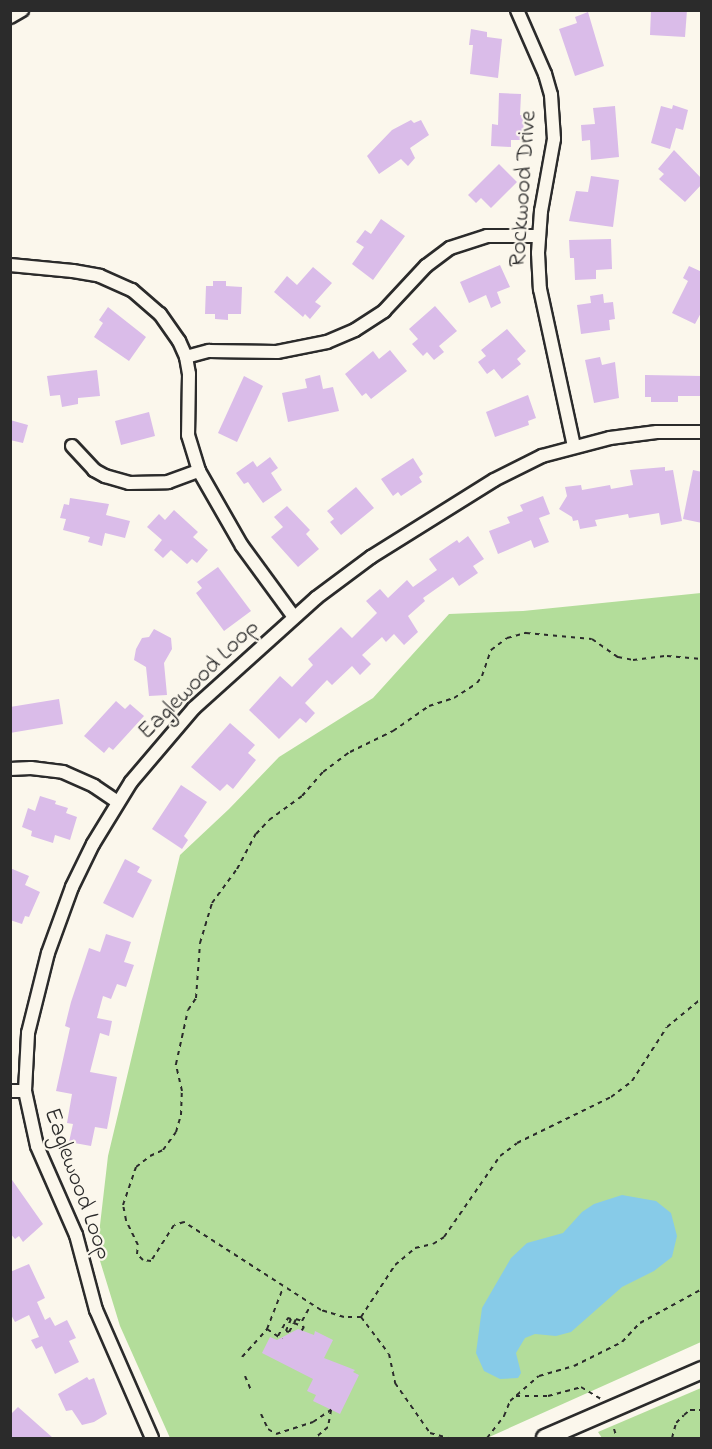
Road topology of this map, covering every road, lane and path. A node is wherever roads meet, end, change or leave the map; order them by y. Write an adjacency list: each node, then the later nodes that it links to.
1 (22, 10): 3 (street)
2 (517, 10): 4 (street, Rockwood Drive)
3 (10, 17)
4 (539, 236): 6 (street); 9 (street, Rockwood Drive)
5 (10, 265): 6 (street)
6 (186, 357): 10 (street)
7 (702, 432): 9 (street, Eaglewood Loop)
8 (72, 446): 10 (street)
9 (574, 446): 11 (street, Eaglewood Loop)
10 (199, 471): 11 (street)
11 (294, 617): 14 (street, Eaglewood Loop)
12 (702, 659): 18 (path)
13 (10, 769): 14 (street)
14 (118, 802): 17 (street, Eaglewood Loop)
15 (702, 998): 21 (path)
16 (10, 1091): 17 (street)
17 (25, 1091): 36 (street, Eaglewood Loop)
18 (283, 1288): 20 (path); 23 (path)
19 (702, 1289): 31 (path)
20 (311, 1305): 21 (path); 22 (path)
21 (360, 1317): 38 (path)
22 (294, 1323): 24 (path); 25 (path)
23 (267, 1329): 25 (path); 27 (path)
24 (302, 1330)
25 (278, 1336): 26 (path)
26 (282, 1339)
27 (242, 1357)
28 (702, 1370): 40 (main road)
29 (245, 1376): 30 (path)
30 (251, 1390)
31 (514, 1396): 32 (path); 39 (path)
32 (602, 1402)
33 (702, 1410): 42 (path)
34 (261, 1414): 37 (path)
35 (614, 1429): 41 (path)
36 (152, 1438)
37 (315, 1438)
38 (448, 1438)
39 (487, 1438)
40 (545, 1438)
41 (617, 1438)
42 (672, 1438)

